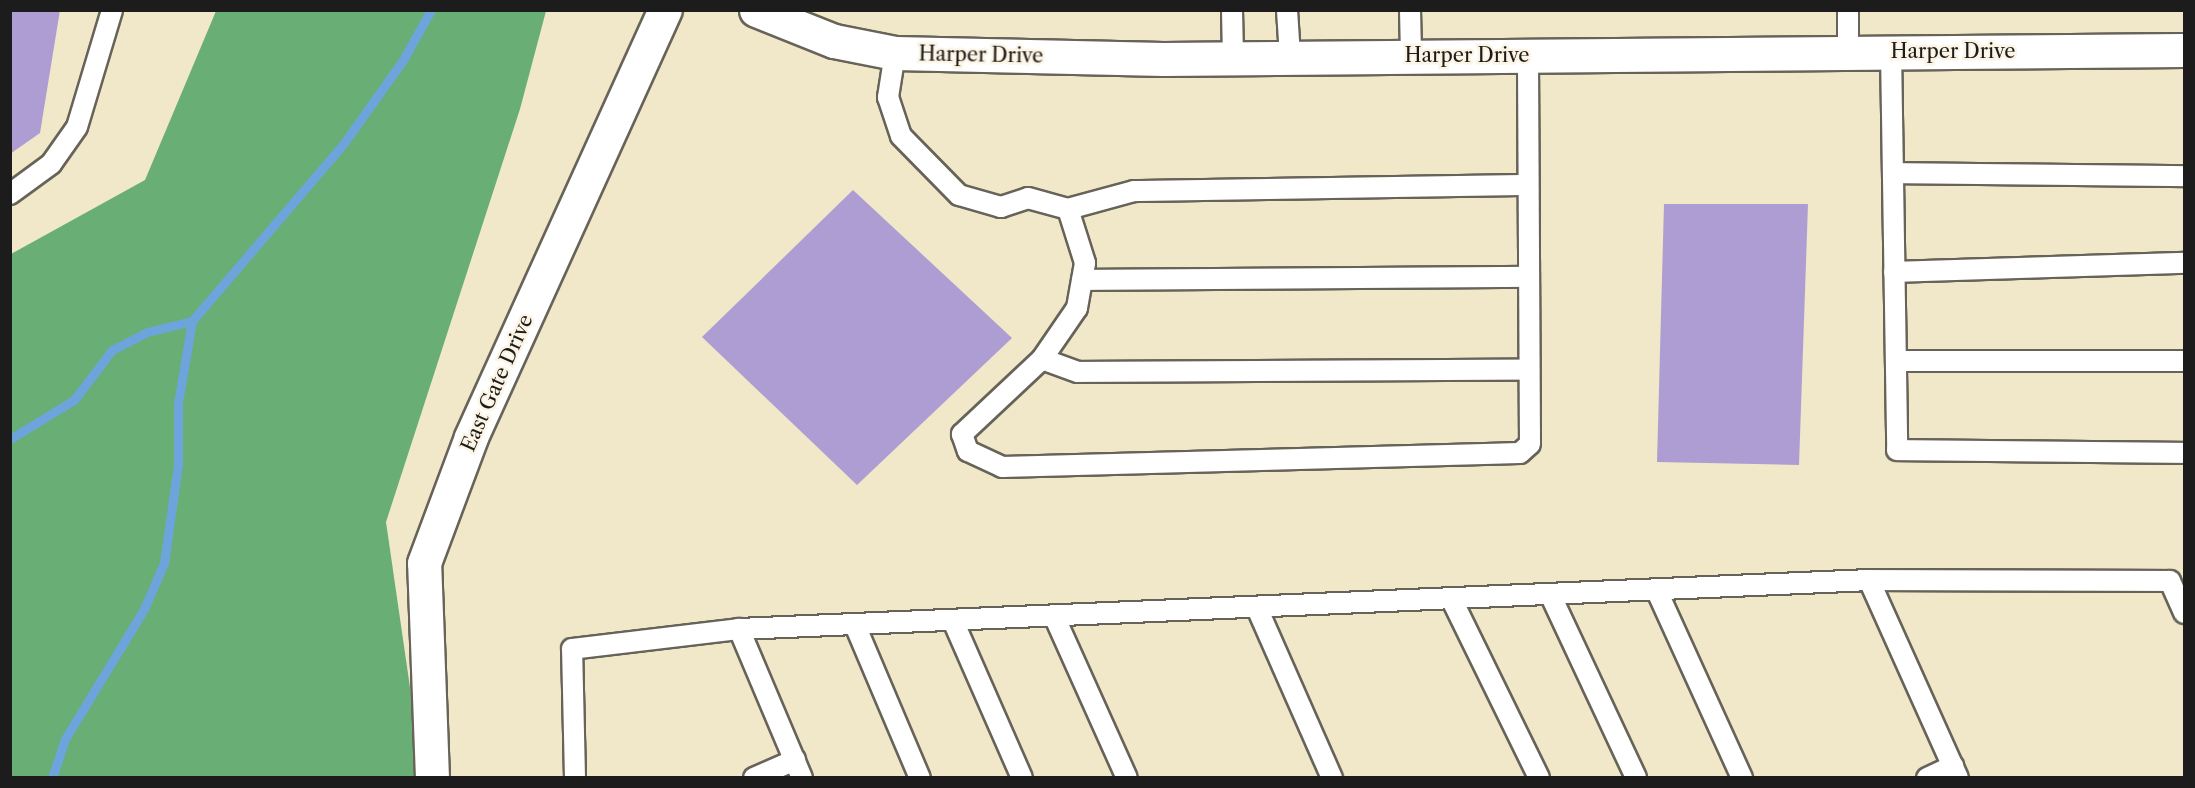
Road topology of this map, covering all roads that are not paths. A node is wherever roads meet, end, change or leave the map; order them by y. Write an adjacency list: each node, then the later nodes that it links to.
1 (112, 10): 19 (lane)
2 (665, 10): 42 (street, East Gate Drive)
3 (756, 10): 11 (street, Harper Drive)
4 (1232, 10): 14 (lane)
5 (1287, 10): 15 (lane)
6 (1410, 10): 13 (lane)
7 (1848, 10): 9 (lane)
8 (2184, 50): 10 (street, Harper Drive)
9 (1848, 51): 10 (street, Harper Drive); 12 (street, Harper Drive)
10 (1891, 51): 16 (lane)
11 (896, 53): 14 (street, Harper Drive); 20 (lane)
12 (1528, 54): 13 (street, Harper Drive); 18 (lane)
13 (1411, 55): 15 (street, Harper Drive)
14 (1233, 57): 15 (street, Harper Drive)
15 (1290, 57)
16 (1893, 173): 17 (lane); 22 (lane)
17 (2184, 176)
18 (1528, 185): 20 (lane); 23 (lane)
19 (10, 194)
20 (1068, 209): 24 (lane)
21 (2184, 263): 22 (lane)
22 (1894, 272): 26 (lane)
23 (1529, 277): 24 (lane); 28 (lane)
24 (1082, 280): 25 (lane)
25 (1042, 359): 28 (lane); 28 (lane)
26 (1896, 361): 27 (lane); 29 (lane)
27 (2184, 361)
28 (1529, 370)
29 (2184, 453)
30 (1869, 580): 31 (lane); 35 (lane); 41 (lane)
31 (1656, 589): 32 (lane); 51 (lane)
32 (1550, 594): 33 (lane); 50 (lane)
33 (1451, 598): 34 (lane); 49 (lane)
34 (1257, 608): 36 (lane); 48 (lane)
35 (2184, 613)
36 (1055, 618): 37 (lane); 47 (lane)
37 (954, 623): 38 (lane); 46 (lane)
38 (855, 625): 39 (lane); 45 (lane)
39 (739, 630): 40 (lane); 43 (lane)
40 (798, 769): 44 (lane)
41 (1955, 772): 52 (lane)
42 (432, 777)
43 (574, 777)
44 (754, 777)
45 (920, 777)
46 (1022, 777)
47 (1127, 777)
48 (1332, 777)
49 (1539, 777)
50 (1636, 777)
51 (1742, 777)
52 (1927, 777)

